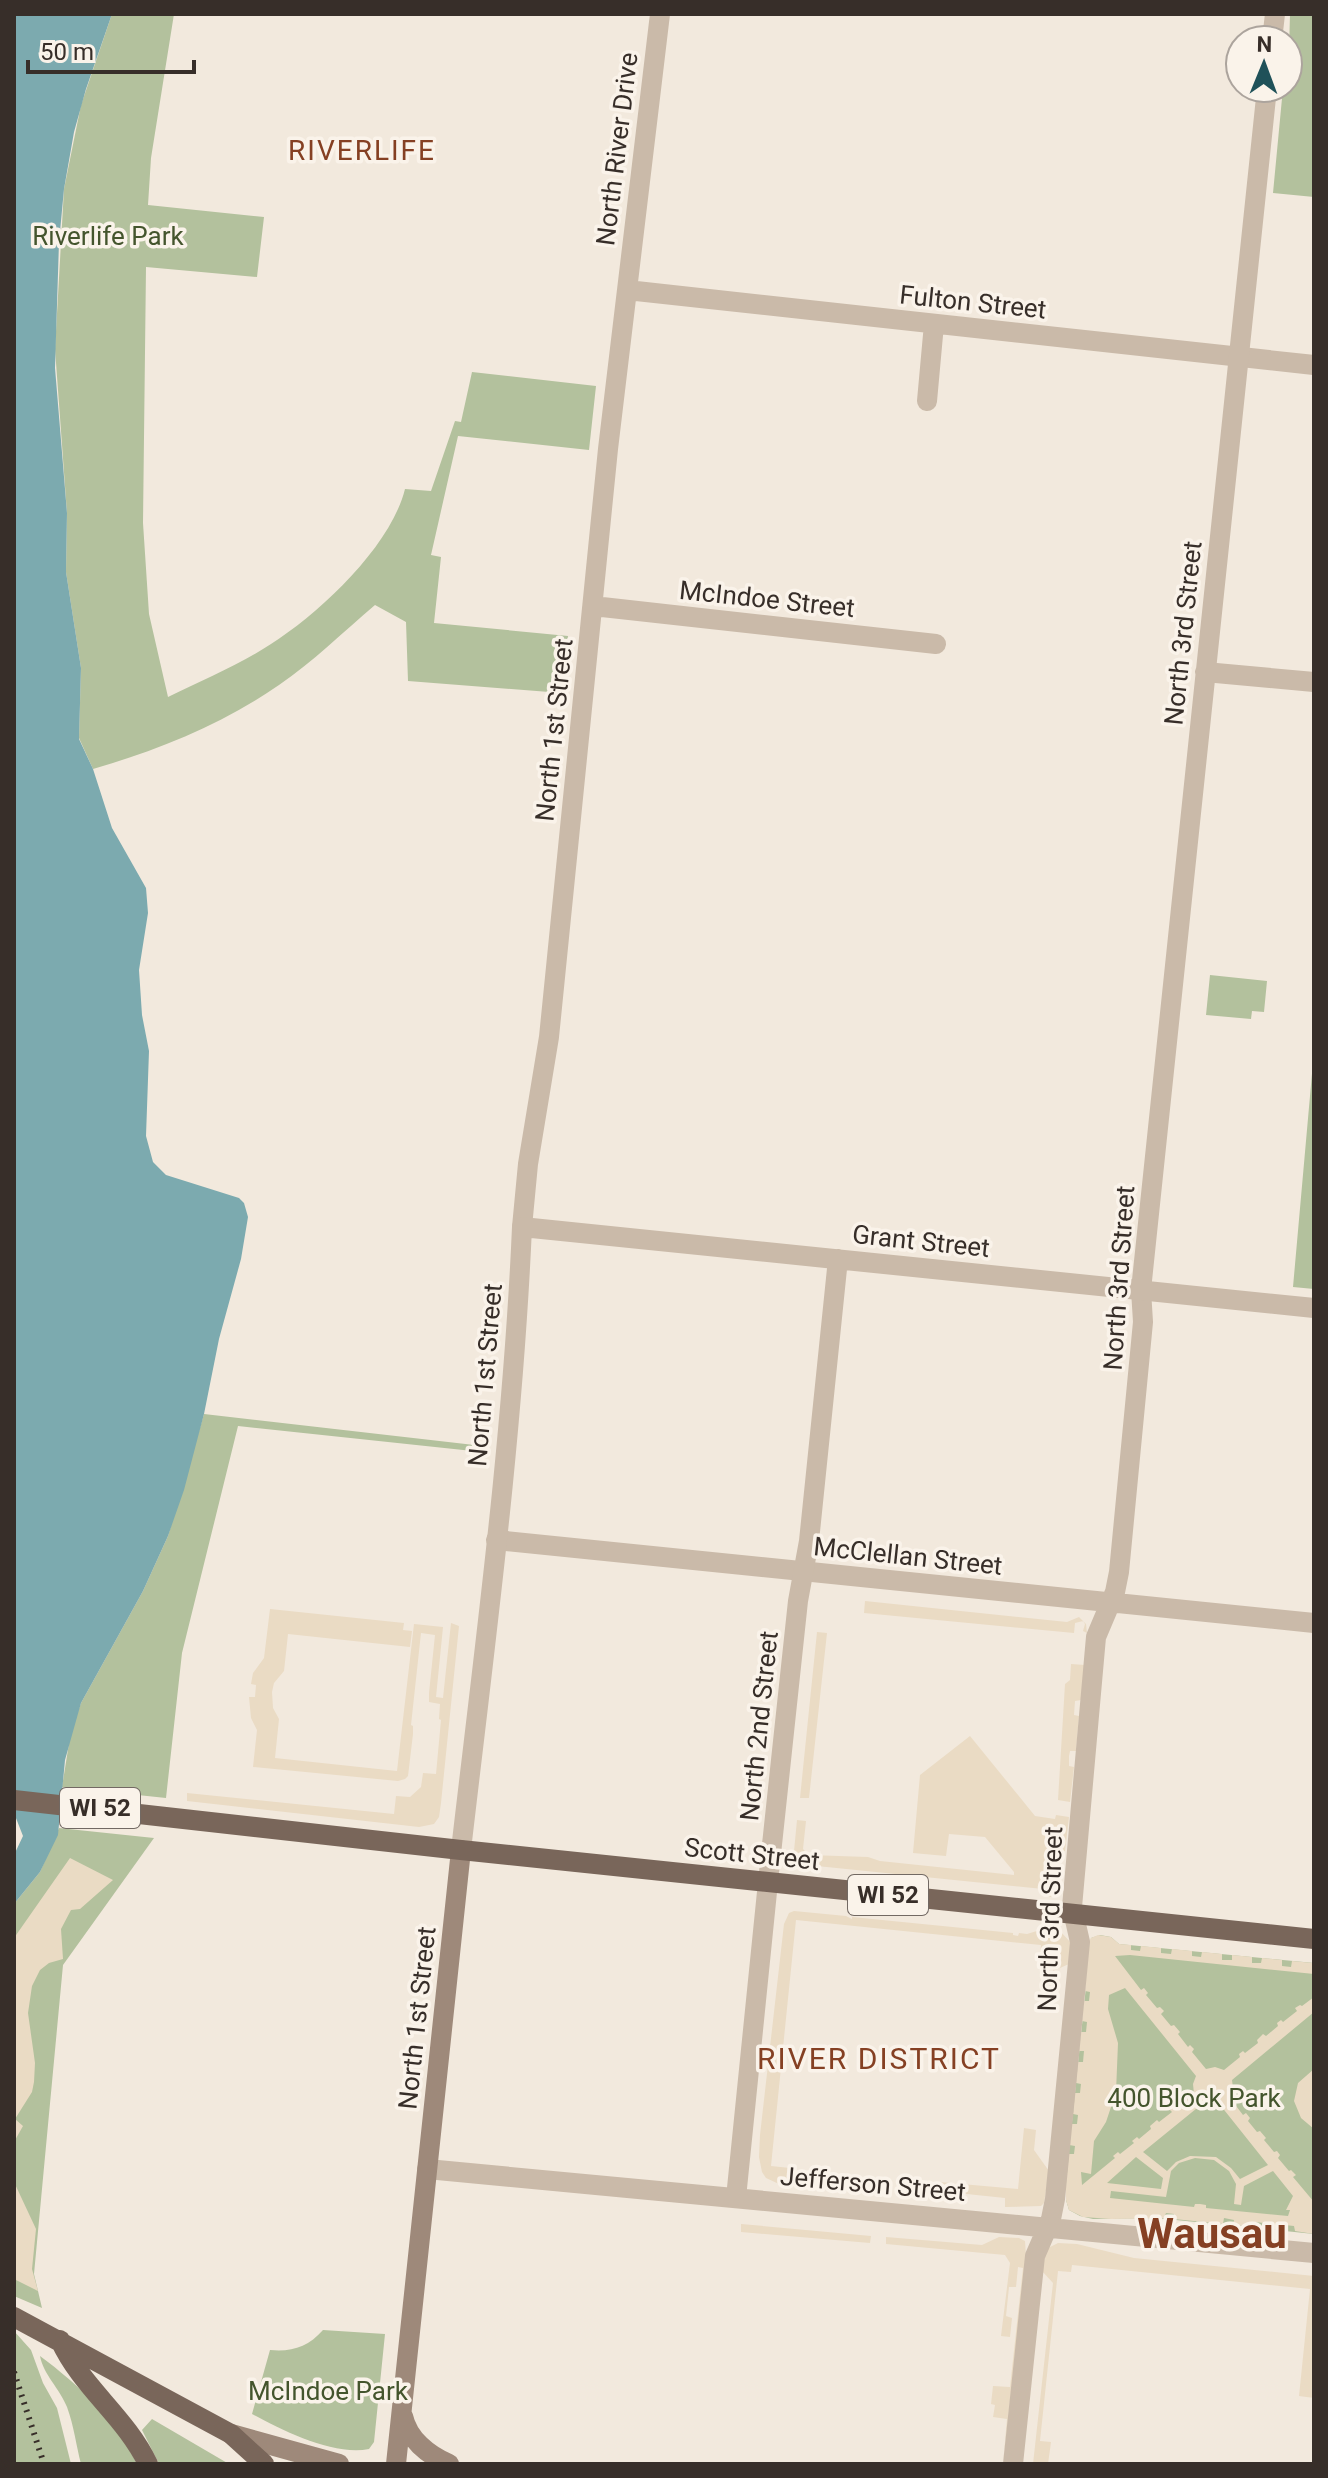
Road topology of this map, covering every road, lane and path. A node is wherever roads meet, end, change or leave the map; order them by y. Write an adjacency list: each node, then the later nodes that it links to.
1 (660, 14): 3 (street, North River Drive)
2 (1265, 104): 5 (street, North 3rd Street)
3 (627, 290): 4 (street, Fulton Street); 8 (street, North 1st Street)
4 (934, 324): 5 (street, Fulton Street); 7 (street)
5 (1238, 357): 6 (street, Fulton Street); 10 (street, North 3rd Street)
6 (1314, 365)
7 (927, 401)
8 (593, 606): 9 (street, McIndoe Street); 12 (street, North 1st Street)
9 (936, 644)
10 (1205, 672): 11 (street); 14 (street, North 3rd Street)
11 (1314, 682)
12 (522, 1227): 13 (street, Grant Street); 16 (street, North 1st Street)
13 (838, 1259): 14 (street, Grant Street); 17 (street, North 2nd Street)
14 (1141, 1290): 15 (street, Grant Street); 18 (street, North 3rd Street)
15 (1314, 1308)
16 (496, 1540): 17 (street, McClellan Street); 21 (street, North 1st Street)
17 (802, 1571): 18 (street, McClellan Street); 22 (street, North 2nd Street)
18 (1111, 1602): 19 (street, McClellan Street); 23 (street, North 3rd Street)
19 (1314, 1623)
20 (14, 1800): 21 (main road, Scott Street / WI 52)
21 (461, 1850): 22 (main road, Scott Street / WI 52); 25 (main road, North 1st Street)
22 (768, 1882): 23 (main road, Scott Street / WI 52); 26 (street, North 2nd Street)
23 (1072, 1914): 24 (main road, Scott Street / WI 52); 27 (street, North 3rd Street)
24 (1314, 1939)
25 (427, 2169): 26 (street, Jefferson Street); 31 (main road, North 1st Street)
26 (736, 2198): 27 (street, Jefferson Street)
27 (1049, 2226): 28 (street, Jefferson Street); 38 (street, North 3rd Street)
28 (1314, 2253)
29 (14, 2317): 30 (main road)
30 (60, 2340): 32 (main road); 33 (main road)
31 (403, 2416): 36 (main road, North 1st Street); 37 (main road)
32 (231, 2434): 34 (main road); 35 (main road)
33 (148, 2464)
34 (264, 2464)
35 (339, 2464)
36 (396, 2464)
37 (449, 2464)
38 (1013, 2464)

